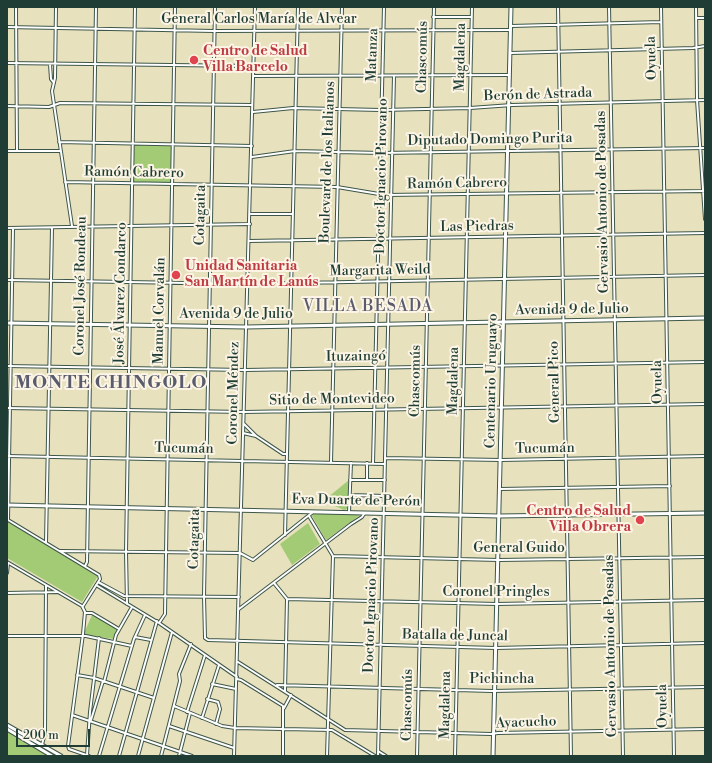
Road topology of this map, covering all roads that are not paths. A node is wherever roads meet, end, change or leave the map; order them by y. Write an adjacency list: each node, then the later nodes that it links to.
1 (16, 7): 26 (street)
2 (56, 7): 27 (street)
3 (96, 7): 29 (street, Coronel José Rondeau)
4 (135, 7): 30 (street, José Álvarez Condarco)
5 (175, 7): 32 (street, Manuel Corvalán)
6 (215, 7): 33 (street, Cotagaita)
7 (255, 7): 34 (street, Coronel Méndez)
8 (298, 7): 35 (street)
9 (342, 7): 36 (street, Boulevard de los Italianos)
10 (384, 7): 31 (street, Matanza)
11 (434, 7): 19 (street, Chascomús)
12 (472, 7): 18 (street, Magdalena)
13 (511, 7): 28 (main road, Centenario Uruguayo)
14 (558, 7): 24 (street, General Pico)
15 (609, 7): 23 (street, Gervasio Antonio de Posadas)
16 (661, 7): 22 (street, Oyuela)
17 (696, 7): 20 (street)
18 (472, 17): 19 (street); 38 (street, Magdalena)
19 (433, 18): 37 (street, Chascomús)
20 (696, 18): 21 (street); 40 (street)
21 (705, 18)
22 (661, 22): 23 (street, General Carlos María de Alvear); 41 (street, Oyuela)
23 (610, 23): 24 (street, General Carlos María de Alvear); 42 (street, Gervasio Antonio de Posadas)
24 (558, 24): 28 (street, General Carlos María de Alvear); 43 (street, General Pico)
25 (7, 28): 26 (street, General Carlos María de Alvear)
26 (16, 28): 27 (street, General Carlos María de Alvear); 46 (street)
27 (56, 28): 29 (street, General Carlos María de Alvear); 47 (street)
28 (511, 28): 38 (street, General Carlos María de Alvear); 44 (main road, Centenario Uruguayo)
29 (95, 29): 30 (street, General Carlos María de Alvear); 49 (street, Coronel José Rondeau)
30 (135, 30): 32 (street, General Carlos María de Alvear); 50 (street, José Álvarez Condarco)
31 (384, 30): 36 (street, General Carlos María de Alvear); 37 (street, General Carlos María de Alvear); 59 (street, Matanza)
32 (174, 31): 33 (street, General Carlos María de Alvear); 51 (street, Manuel Corvalán)
33 (214, 31): 34 (street, General Carlos María de Alvear); 52 (street, Cotagaita)
34 (254, 31): 35 (street, General Carlos María de Alvear); 53 (street, Coronel Méndez)
35 (298, 31): 36 (street, General Carlos María de Alvear); 61 (street)
36 (341, 31): 58 (street, Boulevard de los Italianos)
37 (433, 31): 38 (street, General Carlos María de Alvear); 55 (street, Chascomús)
38 (471, 31): 56 (street, Magdalena)
39 (705, 46): 40 (street)
40 (697, 47): 41 (street); 63 (street)
41 (662, 49): 42 (street); 65 (street, Oyuela)
42 (610, 50): 43 (street); 66 (street, Gervasio Antonio de Posadas)
43 (559, 51): 44 (street); 70 (street, General Pico)
44 (510, 53): 54 (main road, Centenario Uruguayo)
45 (7, 63): 46 (street)
46 (17, 63): 48 (street); 75 (street)
47 (55, 63): 48 (street); 49 (street); 62 (street)
48 (50, 64): 62 (street)
49 (95, 64): 50 (street); 68 (street, Coronel José Rondeau)
50 (134, 64): 51 (street); 69 (street, José Álvarez Condarco)
51 (174, 66): 52 (street); 71 (street, Manuel Corvalán)
52 (214, 66): 53 (street); 72 (street, Cotagaita)
53 (253, 66): 57 (street, Coronel Méndez)
54 (509, 74): 56 (street); 76 (main road, Centenario Uruguayo)
55 (432, 75): 56 (street); 60 (street); 78 (street, Chascomús)
56 (471, 75): 79 (street, Magdalena)
57 (253, 76): 61 (street); 73 (street, Coronel Méndez)
58 (340, 76): 59 (street); 61 (street); 80 (street, Boulevard de los Italianos)
59 (382, 76): 60 (street); 81 (street, Matanza)
60 (394, 76): 82 (street, Doctor Ignacio Pirovano)
61 (297, 77): 77 (street)
62 (54, 84): 67 (street)
63 (697, 100): 64 (street, Berón de Astrada); 65 (street, Berón de Astrada); 92 (street)
64 (705, 100)
65 (663, 101): 66 (street, Berón de Astrada); 91 (street, Oyuela)
66 (612, 102): 70 (street, Berón de Astrada); 90 (street, Gervasio Antonio de Posadas)
67 (54, 104): 68 (street); 75 (street); 84 (street)
68 (94, 104): 69 (street); 85 (street, Coronel José Rondeau)
69 (134, 104): 71 (street); 86 (street, José Álvarez Condarco)
70 (560, 104): 76 (street, Berón de Astrada); 94 (street, General Pico)
71 (173, 105): 72 (street); 87 (street, Manuel Corvalán)
72 (213, 105): 73 (street); 88 (street, Cotagaita)
73 (252, 105): 83 (street, Coronel Méndez)
74 (7, 106): 75 (street)
75 (17, 106): 97 (street)
76 (508, 106): 79 (street, Berón de Astrada); 95 (main road, Centenario Uruguayo)
77 (297, 108): 80 (street, Berón de Astrada); 83 (street, Berón de Astrada); 99 (street)
78 (431, 108): 79 (street, Berón de Astrada); 82 (street, Berón de Astrada); 104 (street, Chascomús)
79 (470, 108): 101 (street, Magdalena)
80 (340, 109): 81 (street, Berón de Astrada); 100 (street, Boulevard de los Italianos)
81 (381, 110): 82 (street, Berón de Astrada); 102 (street, Matanza)
82 (393, 110): 103 (street, Doctor Ignacio Pirovano)
83 (252, 112): 89 (street, Coronel Méndez)
84 (59, 142): 85 (street); 98 (street)
85 (94, 143): 86 (street); 107 (street, Coronel José Rondeau)
86 (134, 144): 87 (street); 108 (street, José Álvarez Condarco)
87 (173, 144): 88 (street); 109 (street, Manuel Corvalán)
88 (212, 145): 89 (street); 110 (street, Cotagaita)
89 (252, 146): 105 (street, Coronel Méndez)
90 (613, 148): 91 (street, Diputado Domingo Purita); 94 (street, Diputado Domingo Purita); 116 (street, Gervasio Antonio de Posadas)
91 (664, 148): 92 (street, Diputado Domingo Purita); 114 (street, Oyuela)
92 (700, 148): 93 (street, Diputado Domingo Purita); 115 (street)
93 (705, 148)
94 (561, 149): 95 (street, Diputado Domingo Purita); 118 (street, General Pico)
95 (508, 150): 101 (street, Diputado Domingo Purita); 117 (main road, Centenario Uruguayo)
96 (7, 151): 97 (street)
97 (17, 151): 98 (street)
98 (60, 151): 106 (street)
99 (295, 151): 100 (street, Diputado Domingo Purita); 105 (street, Diputado Domingo Purita); 112 (street)
100 (338, 151): 102 (street, Diputado Domingo Purita); 113 (street, Boulevard de los Italianos)
101 (470, 151): 104 (street, Diputado Domingo Purita); 119 (street, Magdalena)
102 (381, 152): 103 (street, Diputado Domingo Purita); 120 (street, Matanza)
103 (392, 152): 104 (street, Diputado Domingo Purita); 121 (street, Doctor Ignacio Pirovano)
104 (431, 152): 122 (street, Chascomús)
105 (252, 157): 111 (street, Coronel Méndez)
106 (65, 182): 107 (street, Ramón Cabrero); 130 (street)
107 (93, 183): 108 (street, Ramón Cabrero); 131 (street, Coronel José Rondeau)
108 (132, 183): 109 (street, Ramón Cabrero); 128 (street, José Álvarez Condarco)
109 (172, 184): 110 (street, Ramón Cabrero); 129 (street, Manuel Corvalán)
110 (212, 184): 111 (street, Ramón Cabrero); 126 (street, Cotagaita)
111 (251, 185): 112 (street, Ramón Cabrero); 123 (street, Coronel Méndez)
112 (294, 186): 113 (street, Ramón Cabrero); 124 (street)
113 (337, 187): 120 (street, Ramón Cabrero); 145 (street, Boulevard de los Italianos)
114 (664, 191): 115 (street, Ramón Cabrero); 116 (street, Ramón Cabrero); 137 (street, Oyuela)
115 (704, 191): 125 (street)
116 (613, 192): 118 (street, Ramón Cabrero); 136 (street, Gervasio Antonio de Posadas)
117 (507, 193): 118 (street, Ramón Cabrero); 119 (street, Ramón Cabrero); 139 (main road, Centenario Uruguayo)
118 (561, 193): 138 (street, General Pico)
119 (468, 194): 122 (street, Ramón Cabrero); 140 (street, Magdalena)
120 (379, 195): 121 (street, Ramón Cabrero); 141 (street, Matanza)
121 (391, 195): 122 (street, Ramón Cabrero); 142 (street, Doctor Ignacio Pirovano)
122 (430, 195): 143 (street, Chascomús)
123 (250, 214): 124 (street); 127 (street, Coronel Méndez)
124 (293, 214): 144 (street)
125 (705, 219)
126 (211, 224): 127 (street); 129 (street); 164 (street, Cotagaita)
127 (250, 224): 146 (street, Coronel Méndez)
128 (132, 225): 129 (street); 131 (street); 160 (street, José Álvarez Condarco)
129 (172, 225): 161 (street, Manuel Corvalán)
130 (72, 226): 131 (street); 133 (street)
131 (92, 226): 157 (street, Coronel José Rondeau)
132 (7, 228): 134 (street)
133 (52, 228): 134 (street); 154 (street)
134 (13, 229): 153 (street)
135 (705, 233): 137 (street, Las Piedras)
136 (614, 234): 137 (street, Las Piedras); 138 (street, Las Piedras); 150 (street, Gervasio Antonio de Posadas)
137 (665, 234): 148 (street, Oyuela)
138 (562, 235): 139 (street, Las Piedras); 149 (street, General Pico)
139 (506, 236): 140 (street, Las Piedras); 151 (main road, Centenario Uruguayo)
140 (467, 237): 143 (street, Las Piedras); 156 (street, Magdalena)
141 (378, 238): 142 (street, Las Piedras); 145 (street, Las Piedras); 158 (street, Matanza)
142 (390, 238): 143 (street, Las Piedras); 159 (street, Doctor Ignacio Pirovano)
143 (429, 238): 155 (street, Chascomús)
144 (293, 240): 145 (street, Las Piedras); 146 (street, Las Piedras); 163 (street)
145 (336, 240): 162 (street, Boulevard de los Italianos)
146 (249, 241): 165 (street, Coronel Méndez)
147 (705, 275): 148 (street, Margarita Weild)
148 (666, 276): 150 (street, Margarita Weild); 167 (street, Oyuela)
149 (563, 278): 150 (street, Margarita Weild); 151 (street, Margarita Weild); 169 (street, General Pico)
150 (615, 278): 168 (street, Gervasio Antonio de Posadas)
151 (505, 279): 156 (street, Margarita Weild); 171 (main road, Centenario Uruguayo)
152 (7, 280): 153 (street, Margarita Weild)
153 (12, 280): 154 (street, Margarita Weild); 172 (street)
154 (52, 280): 157 (street, Margarita Weild); 173 (street)
155 (428, 280): 156 (street, Margarita Weild); 159 (street, Margarita Weild); 174 (street, Chascomús)
156 (467, 280): 170 (street, Magdalena)
157 (91, 281): 160 (street, Margarita Weild); 175 (street, Coronel José Rondeau)
158 (377, 281): 159 (street, Margarita Weild); 162 (street, Margarita Weild); 176 (street, Matanza)
159 (389, 281): 177 (street, Doctor Ignacio Pirovano)
160 (131, 282): 161 (street, Margarita Weild); 178 (street, José Álvarez Condarco)
161 (170, 282): 164 (street, Margarita Weild); 179 (street, Manuel Corvalán)
162 (334, 282): 163 (street, Margarita Weild); 180 (street, Boulevard de los Italianos)
163 (291, 283): 165 (street, Margarita Weild); 182 (street)
164 (210, 284): 165 (street, Margarita Weild); 181 (street, Cotagaita)
165 (247, 284): 183 (street, Coronel Méndez)
166 (705, 318): 167 (main road, Avenida 9 de Julio)
167 (667, 319): 168 (main road, Avenida 9 de Julio); 184 (street, Oyuela)
168 (615, 320): 169 (main road, Avenida 9 de Julio); 186 (street, Gervasio Antonio de Posadas)
169 (564, 321): 171 (main road, Avenida 9 de Julio); 187 (street, General Pico)
170 (465, 322): 171 (main road, Avenida 9 de Julio); 174 (main road, Avenida 9 de Julio); 192 (street, Magdalena)
171 (504, 322): 188 (main road, Centenario Uruguayo)
172 (9, 323): 173 (main road, Avenida 9 de Julio); 189 (street)
173 (51, 323): 175 (main road, Avenida 9 de Julio); 190 (street)
174 (427, 323): 177 (main road, Avenida 9 de Julio); 191 (street, Chascomús)
175 (90, 324): 178 (main road, Avenida 9 de Julio); 193 (street, Coronel José Rondeau)
176 (376, 324): 177 (main road, Avenida 9 de Julio); 180 (main road, Avenida 9 de Julio); 194 (street, Matanza)
177 (389, 324): 195 (street, Doctor Ignacio Pirovano)
178 (130, 325): 179 (main road, Avenida 9 de Julio); 196 (street, José Álvarez Condarco)
179 (170, 325): 181 (main road, Avenida 9 de Julio); 197 (street, Manuel Corvalán)
180 (334, 325): 182 (main road, Avenida 9 de Julio); 199 (street, Boulevard de los Italianos)
181 (209, 326): 183 (main road, Avenida 9 de Julio); 200 (street, Cotagaita)
182 (290, 326): 183 (main road, Avenida 9 de Julio); 198 (street)
183 (246, 327): 201 (street, Coronel Méndez)
184 (668, 362): 185 (street, Ituzaingó); 186 (street, Ituzaingó); 202 (street, Oyuela)
185 (705, 362)
186 (616, 363): 187 (street, Ituzaingó); 204 (street, Gervasio Antonio de Posadas)
187 (565, 364): 188 (street, Ituzaingó); 205 (street, General Pico)
188 (503, 365): 192 (street, Ituzaingó); 206 (main road, Centenario Uruguayo)
189 (9, 366): 190 (street, Ituzaingó); 207 (street)
190 (50, 366): 193 (street, Ituzaingó); 208 (street)
191 (426, 366): 192 (street, Ituzaingó); 195 (street, Ituzaingó); 212 (street, Chascomús)
192 (465, 366): 209 (street, Magdalena)
193 (90, 367): 196 (street, Ituzaingó); 210 (street, Coronel José Rondeau)
194 (374, 367): 195 (street, Ituzaingó); 199 (street, Ituzaingó); 216 (street, Matanza)
195 (388, 367): 211 (street, Doctor Ignacio Pirovano)
196 (129, 368): 197 (street, Ituzaingó); 213 (street, José Álvarez Condarco)
197 (169, 368): 200 (street, Ituzaingó); 214 (street, Manuel Corvalán)
198 (290, 368): 199 (street, Ituzaingó); 201 (street, Ituzaingó); 218 (street)
199 (332, 368): 215 (street, Boulevard de los Italianos)
200 (209, 369): 201 (street, Ituzaingó); 217 (street, Cotagaita)
201 (244, 370): 219 (street, Coronel Méndez)
202 (669, 404): 203 (street, Sitio de Montevideo); 204 (street, Sitio de Montevideo); 225 (street, Oyuela)
203 (705, 404)
204 (617, 405): 205 (street, Sitio de Montevideo); 234 (street, Gervasio Antonio de Posadas)
205 (566, 406): 206 (street, Sitio de Montevideo); 233 (street, General Pico)
206 (502, 407): 209 (street, Sitio de Montevideo); 238 (main road, Centenario Uruguayo)
207 (8, 408): 208 (street, Sitio de Montevideo); 224 (street)
208 (49, 408): 210 (street, Sitio de Montevideo); 227 (street)
209 (464, 408): 212 (street, Sitio de Montevideo); 232 (street, Magdalena)
210 (89, 409): 213 (street, Sitio de Montevideo); 228 (street, Coronel José Rondeau)
211 (387, 409): 212 (street, Sitio de Montevideo); 216 (street, Sitio de Montevideo); 230 (street, Doctor Ignacio Pirovano)
212 (425, 409): 231 (street, Chascomús)
213 (128, 410): 214 (street, Sitio de Montevideo); 229 (street, José Álvarez Condarco)
214 (168, 410): 217 (street, Sitio de Montevideo); 235 (street, Manuel Corvalán)
215 (332, 410): 216 (street, Sitio de Montevideo); 218 (street, Sitio de Montevideo); 241 (street, Boulevard de los Italianos)
216 (374, 410): 244 (street, Matanza)
217 (207, 411): 219 (street, Sitio de Montevideo); 236 (street, Cotagaita)
218 (288, 411): 219 (street, Sitio de Montevideo); 223 (street)
219 (244, 412): 220 (street, Coronel Méndez)
220 (244, 424): 221 (street, Coronel Méndez); 222 (street)
221 (243, 433): 222 (street); 237 (street, Coronel Méndez)
222 (256, 436): 223 (street)
223 (286, 454): 239 (street); 240 (street)
224 (8, 456): 227 (street, Tucumán); 255 (street)
225 (669, 456): 226 (street, Tucumán); 234 (street, Tucumán); 249 (street, Oyuela)
226 (705, 456)
227 (48, 457): 228 (street, Tucumán); 256 (street)
228 (88, 458): 229 (street, Tucumán); 257 (street, Coronel José Rondeau)
229 (127, 458): 235 (street, Tucumán); 258 (street, José Álvarez Condarco)
230 (386, 458): 231 (street, Tucumán); 245 (street, Doctor Ignacio Pirovano)
231 (424, 458): 232 (street, Tucumán); 269 (street, Chascomús)
232 (463, 458): 238 (street, Tucumán); 271 (street, Magdalena)
233 (567, 458): 234 (street, Tucumán); 238 (street, Tucumán); 251 (street, General Pico)
234 (618, 458): 250 (street, Gervasio Antonio de Posadas)
235 (167, 459): 236 (street, Tucumán); 259 (street, Manuel Corvalán)
236 (207, 460): 237 (street, Tucumán); 260 (street, Cotagaita)
237 (242, 460): 239 (street, Tucumán); 261 (street, Coronel Méndez)
238 (501, 460): 252 (main road, Centenario Uruguayo)
239 (281, 461): 240 (street, Tucumán)
240 (287, 461): 241 (street, Tucumán); 262 (street)
241 (331, 462): 242 (street, Tucumán)
242 (351, 463): 243 (street, Tucumán); 246 (street)
243 (367, 463): 244 (street, Tucumán); 247 (street)
244 (373, 463): 245 (street, Tucumán)
245 (385, 464): 248 (street, Doctor Ignacio Pirovano)
246 (350, 480): 247 (street); 253 (street)
247 (367, 480): 248 (street)
248 (385, 480): 254 (street, Doctor Ignacio Pirovano)
249 (670, 486): 250 (street); 267 (street, Oyuela)
250 (618, 487): 251 (street); 270 (street, Gervasio Antonio de Posadas)
251 (567, 488): 252 (street); 274 (street, General Pico)
252 (500, 489): 273 (main road, Centenario Uruguayo)
253 (350, 495): 254 (street); 264 (street)
254 (385, 496): 266 (street, Doctor Ignacio Pirovano)
255 (8, 505): 256 (main road, Eva Duarte de Perón); 275 (street)
256 (48, 506): 257 (main road, Eva Duarte de Perón); 277 (street)
257 (87, 507): 258 (main road, Eva Duarte de Perón); 279 (street, Coronel José Rondeau)
258 (127, 508): 259 (main road, Eva Duarte de Perón); 281 (street, José Álvarez Condarco)
259 (166, 508): 260 (main road, Eva Duarte de Perón); 282 (street, Manuel Corvalán)
260 (206, 509): 261 (main road, Eva Duarte de Perón); 283 (street, Cotagaita)
261 (241, 509): 262 (main road, Eva Duarte de Perón); 284 (street, Coronel Méndez)
262 (286, 510): 263 (main road, Eva Duarte de Perón); 276 (street)
263 (314, 511): 264 (main road, Eva Duarte de Perón); 272 (street)
264 (350, 512): 265 (main road, Eva Duarte de Perón)
265 (365, 512): 266 (main road, Eva Duarte de Perón); 278 (street)
266 (384, 513): 269 (main road, Eva Duarte de Perón); 286 (street, Doctor Ignacio Pirovano)
267 (670, 513): 268 (main road, Eva Duarte de Perón); 270 (main road, Eva Duarte de Perón); 287 (street, Oyuela)
268 (705, 513)
269 (422, 514): 271 (main road, Eva Duarte de Perón); 289 (street, Chascomús)
270 (618, 514): 274 (main road, Eva Duarte de Perón); 290 (street, Gervasio Antonio de Posadas)
271 (461, 515): 273 (main road, Eva Duarte de Perón); 291 (street, Magdalena)
272 (309, 516): 276 (street); 278 (street)
273 (499, 516): 274 (main road, Eva Duarte de Perón); 293 (main road, Centenario Uruguayo)
274 (567, 516): 292 (street, General Pico)
275 (8, 520): 277 (street)
276 (285, 535): 284 (street)
277 (46, 542): 280 (street)
278 (325, 543): 285 (street); 298 (street)
279 (87, 550): 280 (street); 281 (street); 295 (street, Coronel José Rondeau)
280 (60, 551): 295 (street)
281 (126, 552): 282 (street); 304 (street, José Álvarez Condarco)
282 (165, 552): 283 (street); 305 (street, Manuel Corvalán)
283 (206, 553): 284 (street); 306 (street, Cotagaita)
284 (240, 554): 307 (street, Coronel Méndez)
285 (333, 556): 286 (street, General Guido); 309 (street)
286 (382, 557): 289 (street, General Guido); 311 (street, Doctor Ignacio Pirovano)
287 (671, 557): 288 (street, General Guido); 290 (street, General Guido); 312 (street, Oyuela)
288 (705, 557)
289 (422, 558): 291 (street, General Guido); 313 (street, Chascomús)
290 (620, 558): 292 (street, General Guido); 314 (street, Gervasio Antonio de Posadas)
291 (460, 559): 293 (street, General Guido); 315 (street, Magdalena)
292 (568, 559): 293 (street, General Guido); 316 (street, General Pico)
293 (499, 560): 318 (main road, Centenario Uruguayo)
294 (7, 562): 296 (street); 299 (street)
295 (85, 566): 297 (street)
296 (7, 573)
297 (98, 582): 300 (street); 304 (street)
298 (274, 583): 308 (street); 321 (street)
299 (46, 585): 301 (street); 303 (street)
300 (96, 585): 317 (street); 319 (street)
301 (58, 592): 303 (street); 319 (street)
302 (7, 593): 303 (street)
303 (46, 594): 328 (street)
304 (126, 596): 305 (street); 317 (street, José Álvarez Condarco)
305 (165, 596): 306 (street); 324 (street, Manuel Corvalán)
306 (204, 596): 307 (street); 332 (street, Cotagaita)
307 (239, 597): 321 (street, Coronel Méndez)
308 (287, 599): 309 (street, Coronel Pringles); 336 (street)
309 (332, 599): 311 (street, Coronel Pringles); 337 (street)
310 (705, 600): 312 (street, Coronel Pringles)
311 (382, 601): 313 (street, Coronel Pringles); 339 (street, Doctor Ignacio Pirovano)
312 (672, 601): 314 (street, Coronel Pringles); 340 (street, Oyuela)
313 (421, 602): 315 (street, Coronel Pringles); 343 (street, Chascomús)
314 (620, 602): 316 (street, Coronel Pringles); 346 (street, Gervasio Antonio de Posadas)
315 (459, 603): 318 (street, Coronel Pringles); 344 (street, Magdalena)
316 (568, 603): 318 (street, Coronel Pringles); 345 (street, General Pico)
317 (127, 604): 320 (street)
318 (497, 604): 347 (main road, Centenario Uruguayo)
319 (82, 606): 322 (street)
320 (132, 607): 323 (street); 325 (street)
321 (239, 609): 334 (street, Coronel Méndez)
322 (85, 613): 325 (street); 329 (street)
323 (145, 614): 324 (street); 330 (street)
324 (158, 622): 326 (street); 333 (street)
325 (119, 629): 335 (street)
326 (172, 632): 338 (street); 372 (street)
327 (7, 636): 328 (street)
328 (46, 637): 329 (street); 400 (street)
329 (82, 637): 331 (street); 351 (street)
330 (135, 637): 333 (street); 342 (street)
331 (99, 638): 335 (street); 352 (street)
332 (206, 638): 334 (street, Batalla de Juncal)
333 (151, 640): 370 (street)
334 (238, 640): 336 (street, Batalla de Juncal); 349 (street, Coronel Méndez)
335 (115, 641): 342 (street); 354 (street)
336 (286, 642): 337 (street, Batalla de Juncal); 357 (street)
337 (330, 643): 339 (street, Batalla de Juncal); 358 (street)
338 (191, 644): 348 (street); 374 (street)
339 (381, 644): 343 (street, Batalla de Juncal); 361 (street, Doctor Ignacio Pirovano)
340 (672, 644): 341 (street, Batalla de Juncal); 346 (street, Batalla de Juncal); 362 (street, Oyuela)
341 (705, 644)
342 (132, 646): 360 (street)
343 (420, 646): 344 (street, Batalla de Juncal); 364 (street, Chascomús)
344 (458, 646): 347 (street, Batalla de Juncal); 367 (street, Magdalena)
345 (569, 646): 346 (street, Batalla de Juncal); 347 (street, Batalla de Juncal); 365 (street, General Pico)
346 (621, 646): 366 (street, Gervasio Antonio de Posadas)
347 (496, 648): 369 (main road, Centenario Uruguayo)
348 (205, 655): 350 (street); 376 (street)
349 (238, 662): 353 (street, Coronel Méndez); 356 (street)
350 (219, 665): 353 (street); 355 (street)
351 (77, 675): 352 (street); 377 (street)
352 (94, 678): 354 (street); 380 (street)
353 (237, 678): 363 (street, Coronel Méndez); 375 (street)
354 (103, 681): 360 (street); 380 (street)
355 (212, 684): 363 (street); 373 (street)
356 (276, 685): 357 (street, Pichincha); 368 (street)
357 (285, 685): 358 (street, Pichincha); 368 (street)
358 (329, 687): 361 (street, Pichincha); 379 (street)
359 (705, 687): 362 (street, Pichincha)
360 (121, 688): 370 (street); 383 (street)
361 (380, 688): 364 (street, Pichincha); 395 (street, Doctor Ignacio Pirovano)
362 (673, 688): 366 (street, Pichincha); 389 (street, Oyuela)
363 (236, 689): 385 (street, Coronel Méndez)
364 (418, 689): 367 (street, Pichincha); 396 (street, Chascomús)
365 (570, 689): 366 (street, Pichincha); 369 (street, Pichincha); 392 (street, General Pico)
366 (622, 689): 393 (street, Gervasio Antonio de Posadas)
367 (457, 690): 369 (street, Pichincha); 397 (street, Magdalena)
368 (285, 691): 371 (street)
369 (495, 691): 398 (main road, Centenario Uruguayo)
370 (137, 693): 372 (street); 394 (street)
371 (291, 695): 375 (street); 379 (street)
372 (154, 698): 399 (street)
373 (208, 699): 378 (street); 381 (street)
374 (174, 706): 376 (street); 384 (street)
375 (283, 707): 387 (street)
376 (188, 713): 378 (street); 391 (street)
377 (72, 715): 380 (street); 407 (street)
378 (202, 718): 381 (street)
379 (328, 719): 388 (street); 395 (street, Ayacucho)
380 (90, 720): 383 (street); 407 (street)
381 (216, 724): 385 (street)
382 (7, 725): 400 (main road)
383 (108, 726): 394 (street); 408 (street)
384 (168, 726): 391 (street); 401 (street)
385 (235, 728): 387 (street); 402 (street, Coronel Méndez)
386 (7, 729): 405 (main road)
387 (283, 729): 388 (street); 415 (street)
388 (328, 730): 416 (street); 417 (street)
389 (674, 730): 390 (street, Ayacucho); 393 (street, Ayacucho); 425 (street, Oyuela)
390 (705, 730)
391 (185, 731): 402 (street); 403 (street)
392 (571, 731): 393 (street, Ayacucho); 398 (street, Ayacucho); 423 (street, General Pico)
393 (622, 731): 424 (street, Gervasio Antonio de Posadas)
394 (125, 732): 399 (street); 409 (street)
395 (378, 732): 396 (street, Ayacucho); 404 (street, Doctor Ignacio Pirovano)
396 (417, 732): 397 (street, Ayacucho); 420 (street, Chascomús)
397 (456, 733): 398 (street, Ayacucho); 421 (street, Magdalena)
398 (494, 733): 422 (main road, Centenario Uruguayo)
399 (143, 740): 401 (street); 410 (street)
400 (42, 745): 406 (main road)
401 (164, 745): 403 (street); 411 (street)
402 (234, 748): 414 (street, Coronel Méndez)
403 (180, 751): 412 (street); 413 (street)
404 (378, 752): 418 (street, Doctor Ignacio Pirovano); 419 (street)
405 (52, 756)
406 (61, 756)
407 (88, 756)
408 (99, 756)
409 (119, 756)
410 (138, 756)
411 (161, 756)
412 (179, 756)
413 (192, 756)
414 (234, 756)
415 (283, 756)
416 (327, 756)
417 (375, 756)
418 (378, 756)
419 (386, 756)
420 (417, 756)
421 (455, 756)
422 (493, 756)
423 (571, 756)
424 (623, 756)
425 (674, 756)

